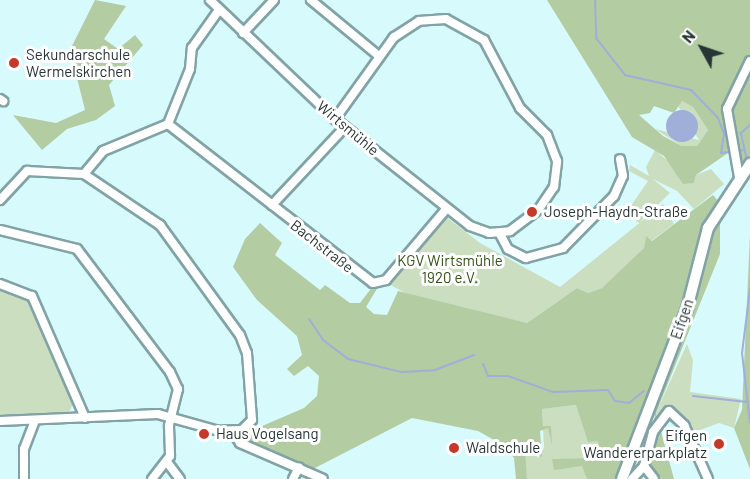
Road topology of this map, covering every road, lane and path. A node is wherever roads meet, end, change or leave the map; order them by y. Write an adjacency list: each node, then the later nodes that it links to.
1 (210, 0): 4 (street, Wirtsmühle)
2 (274, 0): 5 (street)
3 (311, 0): 6 (street)
4 (219, 10): 5 (street, Wirtsmühle); 9 (street)
5 (243, 33): 8 (street, Wirtsmühle)
6 (379, 56): 8 (street); 19 (street)
7 (750, 61): 14 (street)
8 (335, 118): 10 (street, Wirtsmühle)
9 (168, 124): 13 (street); 16 (street)
10 (345, 127): 16 (street); 17 (street, Wirtsmühle)
11 (620, 159): 19 (street)
12 (750, 164): 14 (main road, Eifgen)
13 (84, 174): 15 (street); 25 (street)
14 (741, 176): 34 (main road, Eifgen)
15 (0, 200)
16 (272, 205): 17 (street, Bachstraße)
17 (447, 208): 19 (street, Wirtsmühle)
18 (0, 230): 21 (street)
19 (500, 234)
20 (0, 284): 22 (street)
21 (171, 417): 22 (street); 25 (street); 26 (street)
22 (85, 418): 23 (street)
23 (35, 420): 24 (street); 29 (street)
24 (0, 421)
25 (232, 431): 28 (street)
26 (167, 462): 30 (street); 31 (street)
27 (644, 466): 35 (street); 36 (street); 37 (street)
28 (299, 467): 32 (street); 33 (street)
29 (24, 479)
30 (152, 479)
31 (180, 479)
32 (292, 479)
33 (323, 479)
34 (622, 479)
35 (632, 479)
36 (654, 479)
37 (708, 479)

